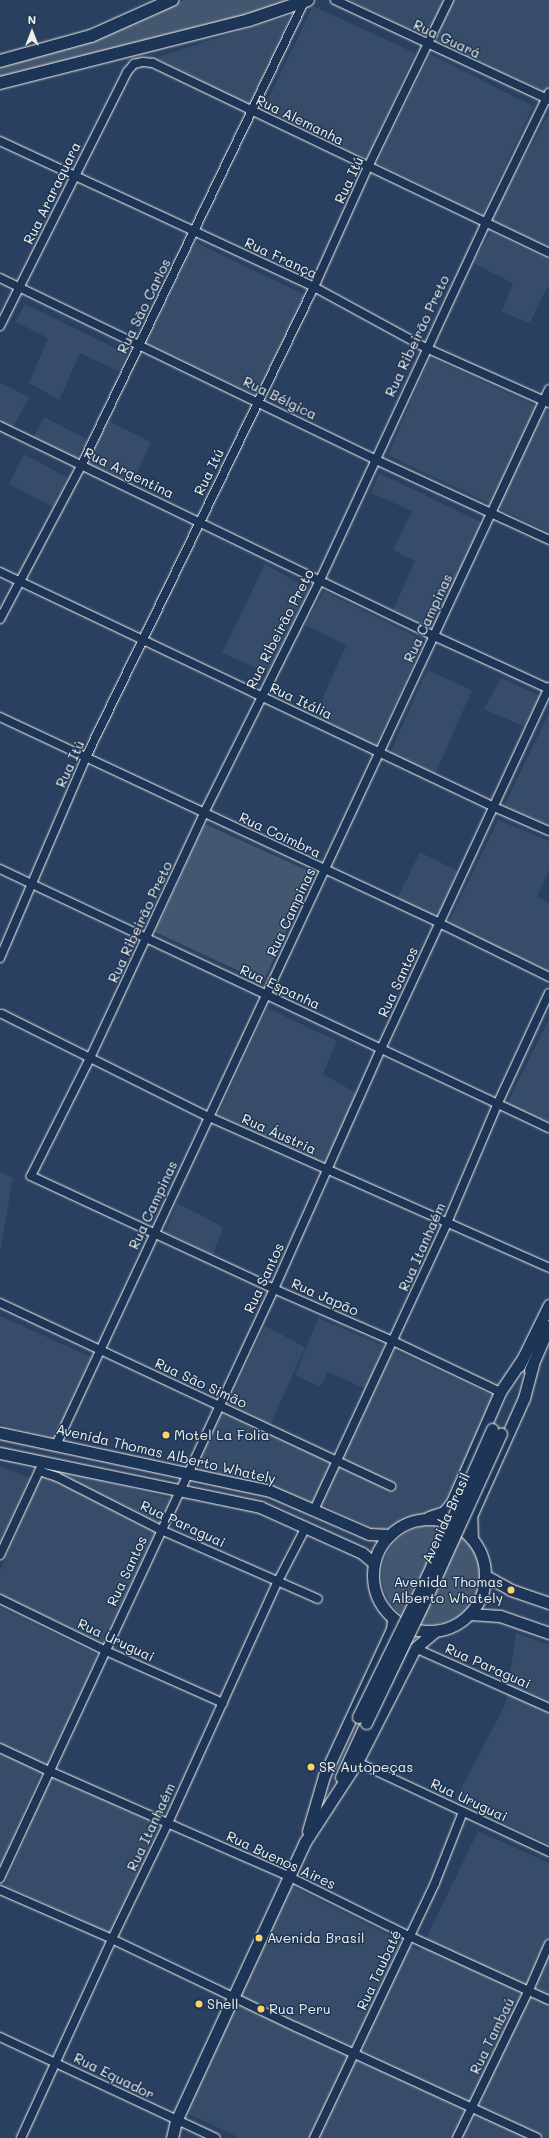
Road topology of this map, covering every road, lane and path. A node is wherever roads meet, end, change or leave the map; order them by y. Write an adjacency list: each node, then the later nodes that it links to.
1 (172, 0): 6 (main road)
2 (335, 0): 5 (street, Rua Guará)
3 (449, 0): 5 (street, Rua Itú)
4 (306, 1): 8 (main road); 10 (street, Rua São Carlos)
5 (428, 45): 9 (street, Rua Guará); 12 (street, Rua Itú)
6 (0, 61)
7 (127, 72): 10 (street, Rua Alemanha); 13 (street, Rua Araraquara)
8 (0, 83)
9 (548, 97): 14 (street, Rua Ribeirão Preto)
10 (252, 111): 12 (street, Rua Alemanha); 15 (street, Rua São Carlos)
11 (0, 142): 13 (street, Rua França)
12 (368, 167): 14 (street, Rua Alemanha); 19 (street, Rua Itú)
13 (74, 176): 15 (street, Rua França); 18 (street, Rua Araraquara)
14 (485, 224): 16 (street, Rua Alemanha); 22 (street, Rua Ribeirão Preto)
15 (195, 232): 19 (street, Rua França); 21 (street, Rua São Carlos)
16 (549, 253)
17 (0, 278): 18 (street, Rua Bélgica)
18 (19, 287): 20 (street, Rua Araraquara); 21 (street, Rua Bélgica)
19 (314, 287): 22 (street, Rua França); 24 (street, Rua Itú)
20 (0, 326)
21 (139, 344): 24 (street, Rua Bélgica); 28 (street, Rua São Carlos)
22 (426, 348): 25 (street, Rua França); 27 (street, Rua Ribeirão Preto)
23 (549, 390): 25 (street, Rua Campinas)
24 (258, 401): 27 (street, Rua Bélgica); 30 (street, Rua Itú)
25 (546, 402): 29 (street, Rua Campinas)
26 (0, 426): 28 (street, Rua Argentina)
27 (374, 458): 29 (street, Rua Bélgica); 33 (street, Rua Ribeirão Preto)
28 (82, 464): 30 (street, Rua Argentina); 34 (street, Rua São Carlos)
29 (492, 512): 31 (street, Rua Bélgica); 36 (street, Rua Campinas)
30 (200, 521): 33 (street, Rua Argentina); 37 (street, Rua Itú)
31 (549, 540)
32 (0, 572): 34 (street, Rua Itália)
33 (320, 580): 36 (street, Rua Argentina); 39 (street, Rua Ribeirão Preto)
34 (19, 581): 35 (street, Rua São Carlos); 37 (street, Rua Itália)
35 (0, 619)
36 (434, 636): 38 (street, Rua Argentina); 41 (street, Rua Campinas)
37 (144, 640): 39 (street, Rua Itália); 42 (street, Rua Itú)
38 (549, 688): 43 (street, Rua Santos)
39 (261, 696): 41 (street, Rua Itália); 44 (street, Rua Ribeirão Preto)
40 (0, 717): 42 (street, Rua Coimbra)
41 (380, 752): 43 (street, Rua Itália); 47 (street, Rua Campinas)
42 (86, 757): 44 (street, Rua Coimbra); 48 (street, Rua Itú)
43 (494, 807): 45 (street, Rua Itália); 49 (street, Rua Santos)
44 (204, 813): 47 (street, Rua Coimbra); 50 (street, Rua Ribeirão Preto)
45 (549, 831)
46 (0, 868): 48 (street, Rua Espanha)
47 (324, 870): 49 (street, Rua Coimbra); 54 (street, Rua Campinas)
48 (33, 884): 50 (street, Rua Espanha); 51 (street, Rua Itú)
49 (439, 923): 52 (street, Rua Coimbra); 56 (street, Rua Santos)
50 (147, 939): 54 (street, Rua Espanha); 57 (street, Rua Ribeirão Preto)
51 (0, 958)
52 (549, 977)
53 (549, 993): 58 (street, Rua Itanhaém)
54 (266, 995): 56 (street, Rua Espanha); 59 (street, Rua Campinas)
55 (2, 1014): 57 (street, Rua Áustria)
56 (381, 1050): 58 (street, Rua Espanha); 61 (street, Rua Santos)
57 (90, 1058): 59 (street, Rua Áustria); 62 (street, Rua Ribeirão Preto)
58 (497, 1105): 60 (street, Rua Espanha); 63 (street, Rua Itanhaém)
59 (209, 1117): 61 (street, Rua Áustria); 64 (street, Rua Campinas)
60 (549, 1128)
61 (328, 1170): 63 (street, Rua Áustria); 66 (street, Rua Santos)
62 (31, 1176): 64 (street, Rua Japão)
63 (447, 1223): 65 (street, Rua Áustria); 70 (street, Rua Itanhaém)
64 (155, 1233): 66 (street, Rua Japão); 71 (street, Rua Campinas)
65 (549, 1268)
66 (274, 1289): 70 (street, Rua Japão); 75 (street, Rua Santos)
67 (0, 1303): 71 (street, Rua São Simão)
68 (549, 1305): 72 (main road, Avenida Brasil)
69 (549, 1326): 73 (main road, Avenida Brasil)
70 (393, 1341): 74 (street, Rua Japão); 80 (street, Rua Itanhaém)
71 (100, 1349): 75 (street, Rua São Simão); 78 (street, Rua Campinas)
72 (522, 1359): 74 (main road, Avenida Brasil); 76 (main road, Avenida Brasil)
73 (533, 1364): 76 (main road, Avenida Brasil); 90 (main road, Avenida Brasil)
74 (500, 1392): 86 (main road, Avenida Brasil)
75 (218, 1406): 80 (street, Rua São Simão); 82 (street, Rua Santos)
76 (496, 1431): 109 (main road, Avenida Brasil, bridge)
77 (0, 1433): 78 (main road, Avenida Thomas Alberto Whately)
78 (56, 1445): 82 (main road, Avenida Thomas Alberto Whately)
79 (0, 1453): 81 (main road)
80 (337, 1461): 83 (street, Rua São Simão); 85 (street, Rua Itanhaém)
81 (41, 1467): 84 (main road); 88 (street, Rua Paraguai); 91 (street)
82 (186, 1474): 84 (street, Rua Santos); 85 (main road, Avenida Thomas Alberto Whately)
83 (391, 1486)
84 (179, 1491): 87 (main road); 88 (street, Rua Santos)
85 (314, 1510): 89 (main road, Avenida Thomas Alberto Whately)
86 (418, 1520): 89 (main road); 90 (main road)
87 (306, 1527): 92 (main road); 94 (street, Rua Itanhaém)
88 (161, 1530): 94 (street, Rua Paraguai); 103 (street, Rua Santos)
89 (390, 1535): 92 (main road)
90 (472, 1539): 93 (main road)
91 (0, 1556)
92 (374, 1563): 99 (main road)
93 (486, 1576): 97 (main road); 98 (main road)
94 (278, 1581): 96 (street, Rua Paraguai); 104 (street, Rua Itanhaém)
95 (0, 1599): 103 (street, Rua Uruguai)
96 (318, 1599)
97 (549, 1603)
98 (470, 1614): 100 (main road); 101 (main road)
99 (393, 1619): 100 (main road); 109 (main road, Avenida Brasil)
100 (434, 1632): 102 (main road, Avenida Brasil)
101 (549, 1633)
102 (415, 1648): 105 (street, Rua Paraguai); 107 (main road, Avenida Brasil)
103 (106, 1651): 104 (street, Rua Uruguai); 108 (street, Rua Santos)
104 (223, 1703): 111 (street, Rua Itanhaém)
105 (549, 1708)
106 (0, 1748): 108 (street, Rua Buenos Aires)
107 (357, 1762): 109 (main road, Avenida Brasil); 110 (street, Rua Uruguai)
108 (49, 1771): 111 (street, Rua Buenos Aires); 114 (street, Rua Santos)
109 (319, 1811): 113 (main road, Avenida Brasil)
110 (463, 1812): 112 (street, Rua Uruguai); 116 (street, Rua Taubaté)
111 (168, 1823): 113 (street, Rua Buenos Aires); 117 (street, Rua Itanhaém)
112 (549, 1852)
113 (288, 1876): 116 (street, Rua Buenos Aires); 120 (main road, Avenida Brasil)
114 (0, 1878)
115 (0, 1890): 117 (street)
116 (409, 1936): 119 (street, Rua Buenos Aires); 123 (street, Rua Taubaté)
117 (112, 1938): 120 (street); 124 (street, Rua Itanhaém)
118 (549, 1944): 119 (street, Rua Tambaú)
119 (529, 1990): 121 (street, Rua Buenos Aires); 125 (street, Rua Tambaú)
120 (232, 1997): 123 (street); 126 (main road, Avenida Brasil)
121 (549, 2000)
122 (0, 2037): 124 (street, Rua Equador)
123 (354, 2053): 125 (street); 131 (street, Rua Taubaté)
124 (57, 2062): 126 (street, Rua Equador); 127 (street, Rua Itanhaém)
125 (473, 2107): 132 (street, Rua Tambaú); 133 (street)
126 (176, 2121): 128 (main road, Avenida Brasil); 129 (main road, Avenida Brasil); 130 (street, Rua Equador)
127 (21, 2138)
128 (164, 2138)
129 (172, 2138)
130 (216, 2138)
131 (314, 2138)
132 (456, 2138)
133 (537, 2138)

